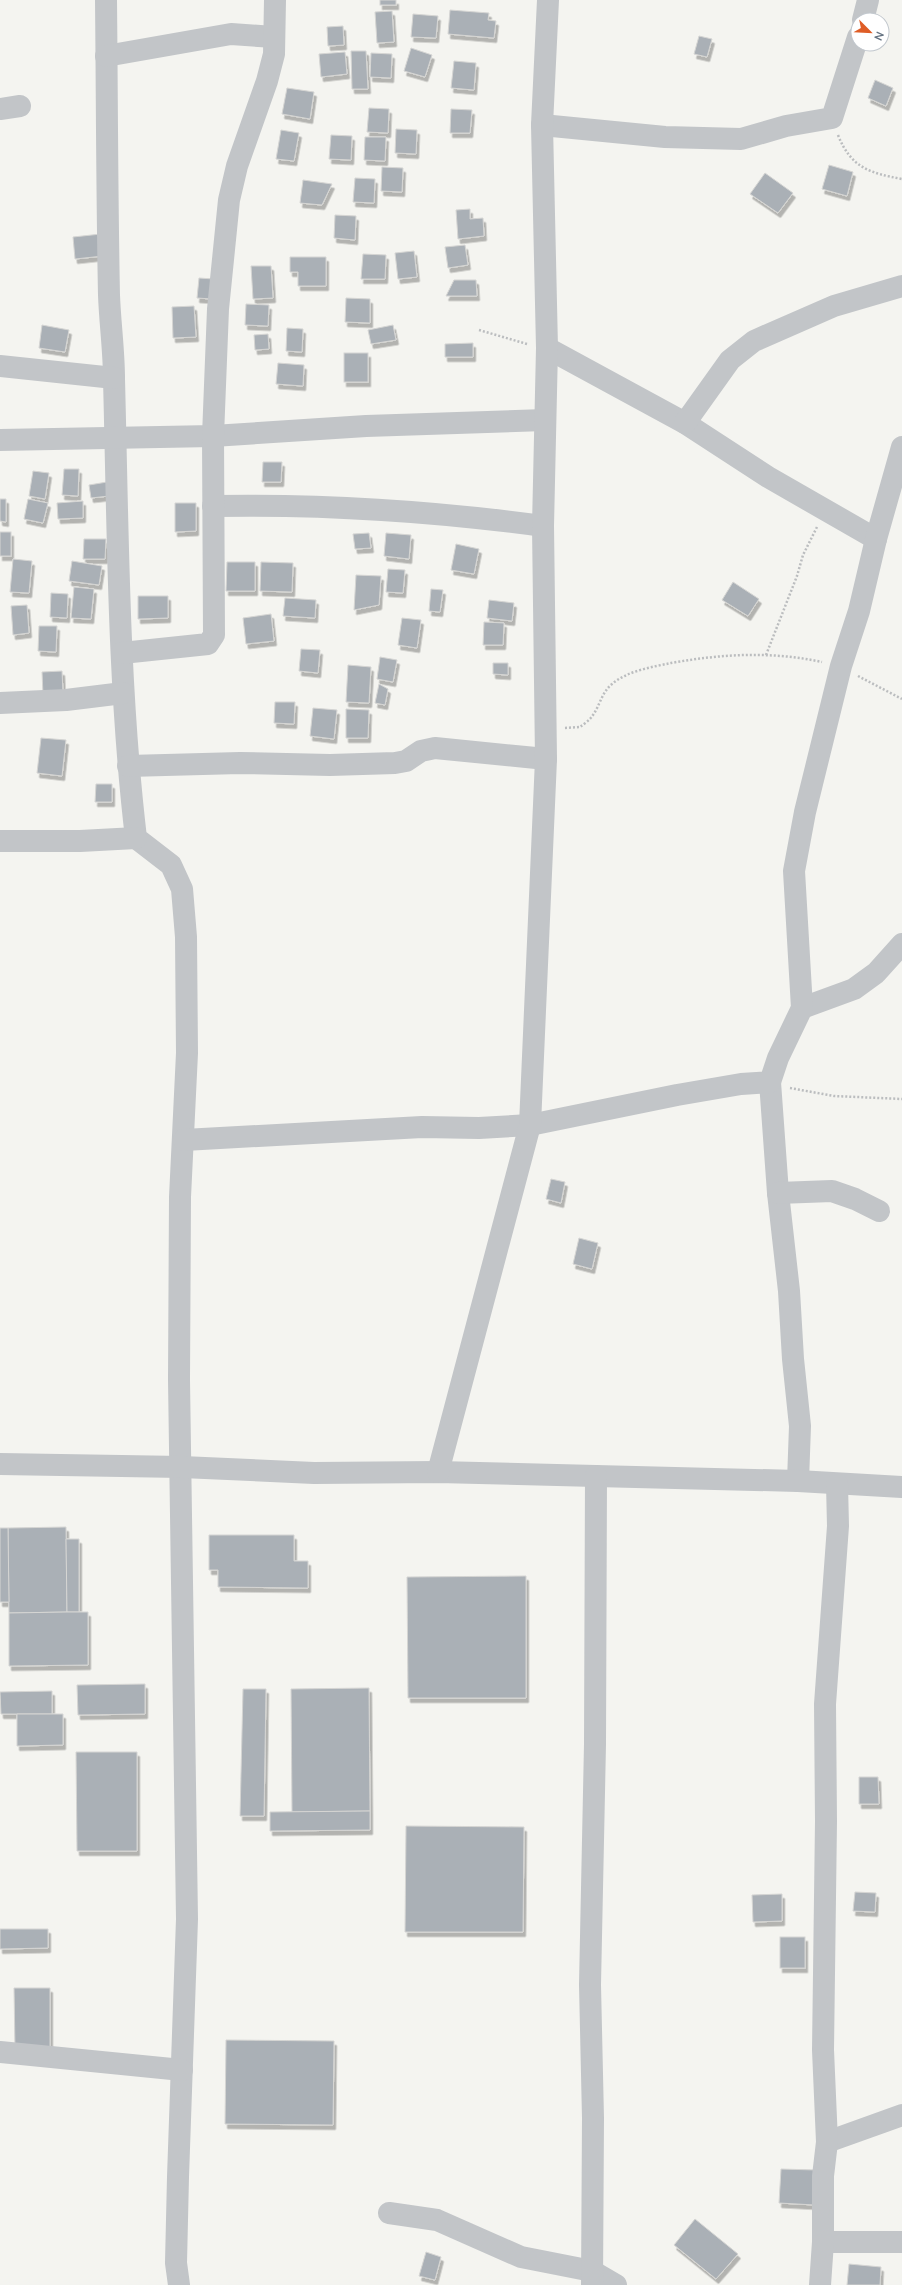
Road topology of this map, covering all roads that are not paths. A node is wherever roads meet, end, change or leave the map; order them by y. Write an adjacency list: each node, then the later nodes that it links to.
1 (106, 0): 8 (street)
2 (275, 0): 6 (street)
3 (548, 0): 9 (street)
4 (868, 0): 5 (street)
5 (865, 12)
6 (274, 37): 8 (street); 16 (street)
7 (853, 52): 9 (street)
8 (106, 56): 13 (street)
9 (542, 125): 11 (street)
10 (902, 286): 15 (street)
11 (547, 348): 14 (street); 15 (street)
12 (0, 366): 13 (street)
13 (114, 378): 17 (street)
14 (545, 420): 16 (street); 21 (street)
15 (685, 423): 22 (street)
16 (212, 436): 17 (street); 20 (street)
17 (114, 438): 18 (street); 23 (street)
18 (0, 440)
19 (902, 447): 22 (street)
20 (213, 506): 21 (street); 23 (street)
21 (543, 526): 26 (street)
22 (876, 539): 31 (street)
23 (122, 653): 24 (street)
24 (123, 693): 25 (street); 27 (street)
25 (0, 703)
26 (546, 760): 27 (street); 33 (street)
27 (128, 766): 28 (street)
28 (136, 838): 29 (street); 34 (street)
29 (0, 841)
30 (902, 944): 31 (street)
31 (802, 1008): 32 (street)
32 (770, 1082): 33 (street); 35 (street)
33 (530, 1125): 34 (street); 39 (street)
34 (184, 1140): 38 (street)
35 (778, 1193): 36 (street); 41 (street)
36 (879, 1212)
37 (0, 1464): 38 (street)
38 (182, 1467): 39 (street); 45 (street)
39 (438, 1472): 40 (street)
40 (596, 1476): 41 (street); 51 (street)
41 (798, 1481): 42 (street)
42 (837, 1484): 43 (street); 47 (street)
43 (902, 1487)
44 (0, 2052): 45 (street)
45 (182, 2070): 52 (street)
46 (902, 2115): 47 (street)
47 (827, 2142): 49 (street)
48 (389, 2213): 51 (street)
49 (823, 2242): 50 (street); 54 (street)
50 (902, 2242)
51 (592, 2278): 53 (street)
52 (179, 2285)
53 (616, 2285)
54 (820, 2285)

